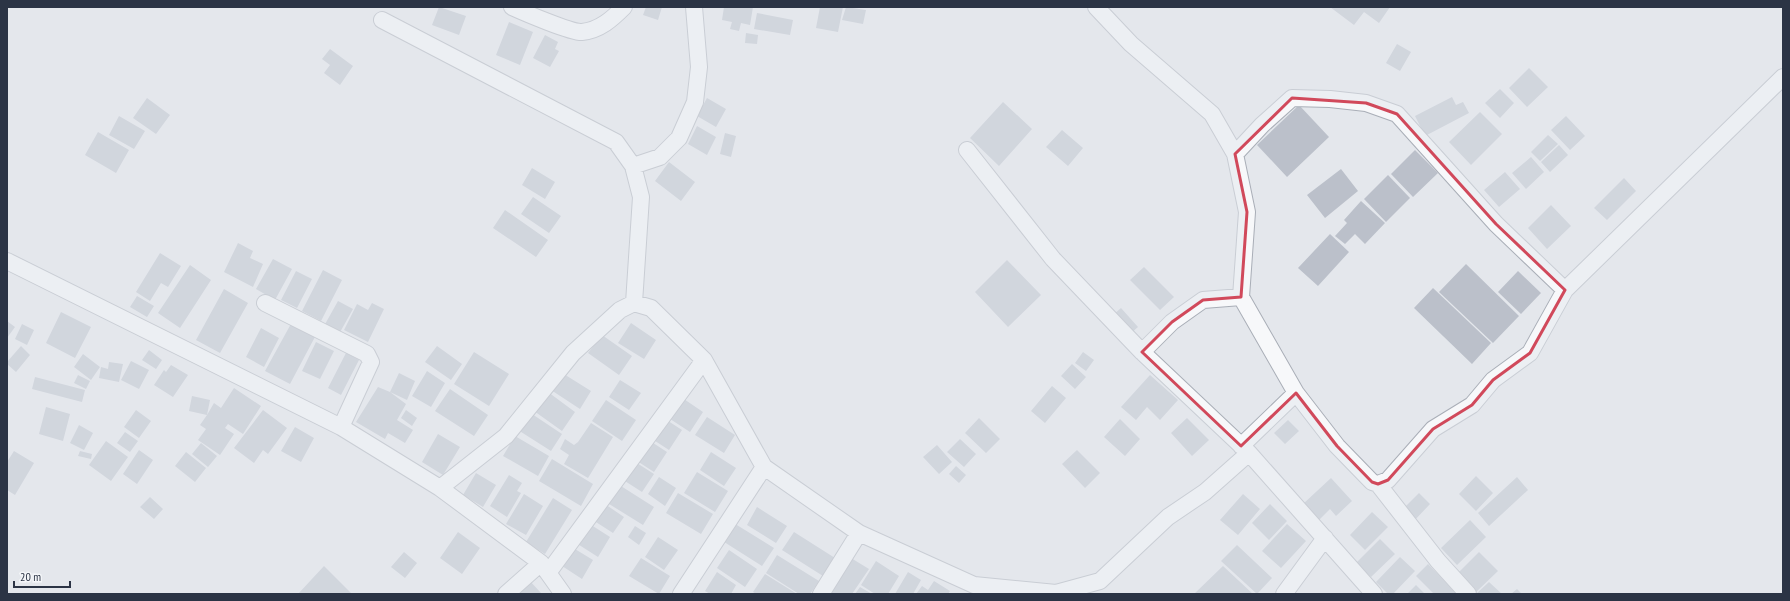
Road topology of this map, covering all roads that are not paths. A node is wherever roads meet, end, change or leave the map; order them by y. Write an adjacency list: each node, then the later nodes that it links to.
1 (512, 7): 2 (street)
2 (624, 7)
3 (694, 7): 9 (street)
4 (1096, 7): 8 (street)
5 (382, 20): 9 (street)
6 (1783, 76): 11 (street)
7 (967, 150): 15 (street)
8 (1235, 154): 11 (street); 12 (street)
9 (633, 166): 14 (street)
10 (7, 261): 18 (street)
11 (1565, 290): 21 (street)
12 (1241, 297): 15 (street); 17 (street)
13 (265, 303): 18 (street)
14 (634, 303): 16 (street); 22 (street)
15 (1142, 352): 19 (street)
16 (704, 360): 20 (street); 25 (street)
17 (1296, 393): 19 (street); 21 (street)
18 (341, 427): 22 (street)
19 (1245, 450): 24 (street); 26 (street)
20 (764, 467): 23 (street); 29 (street)
21 (1378, 484): 33 (street)
22 (440, 488): 25 (street)
23 (858, 532): 26 (street); 30 (street)
24 (1325, 538): 31 (street); 32 (street)
25 (544, 568): 27 (street); 28 (street)
26 (971, 590)
27 (506, 594)
28 (563, 594)
29 (680, 594)
30 (821, 594)
31 (1284, 594)
32 (1374, 594)
33 (1468, 594)

